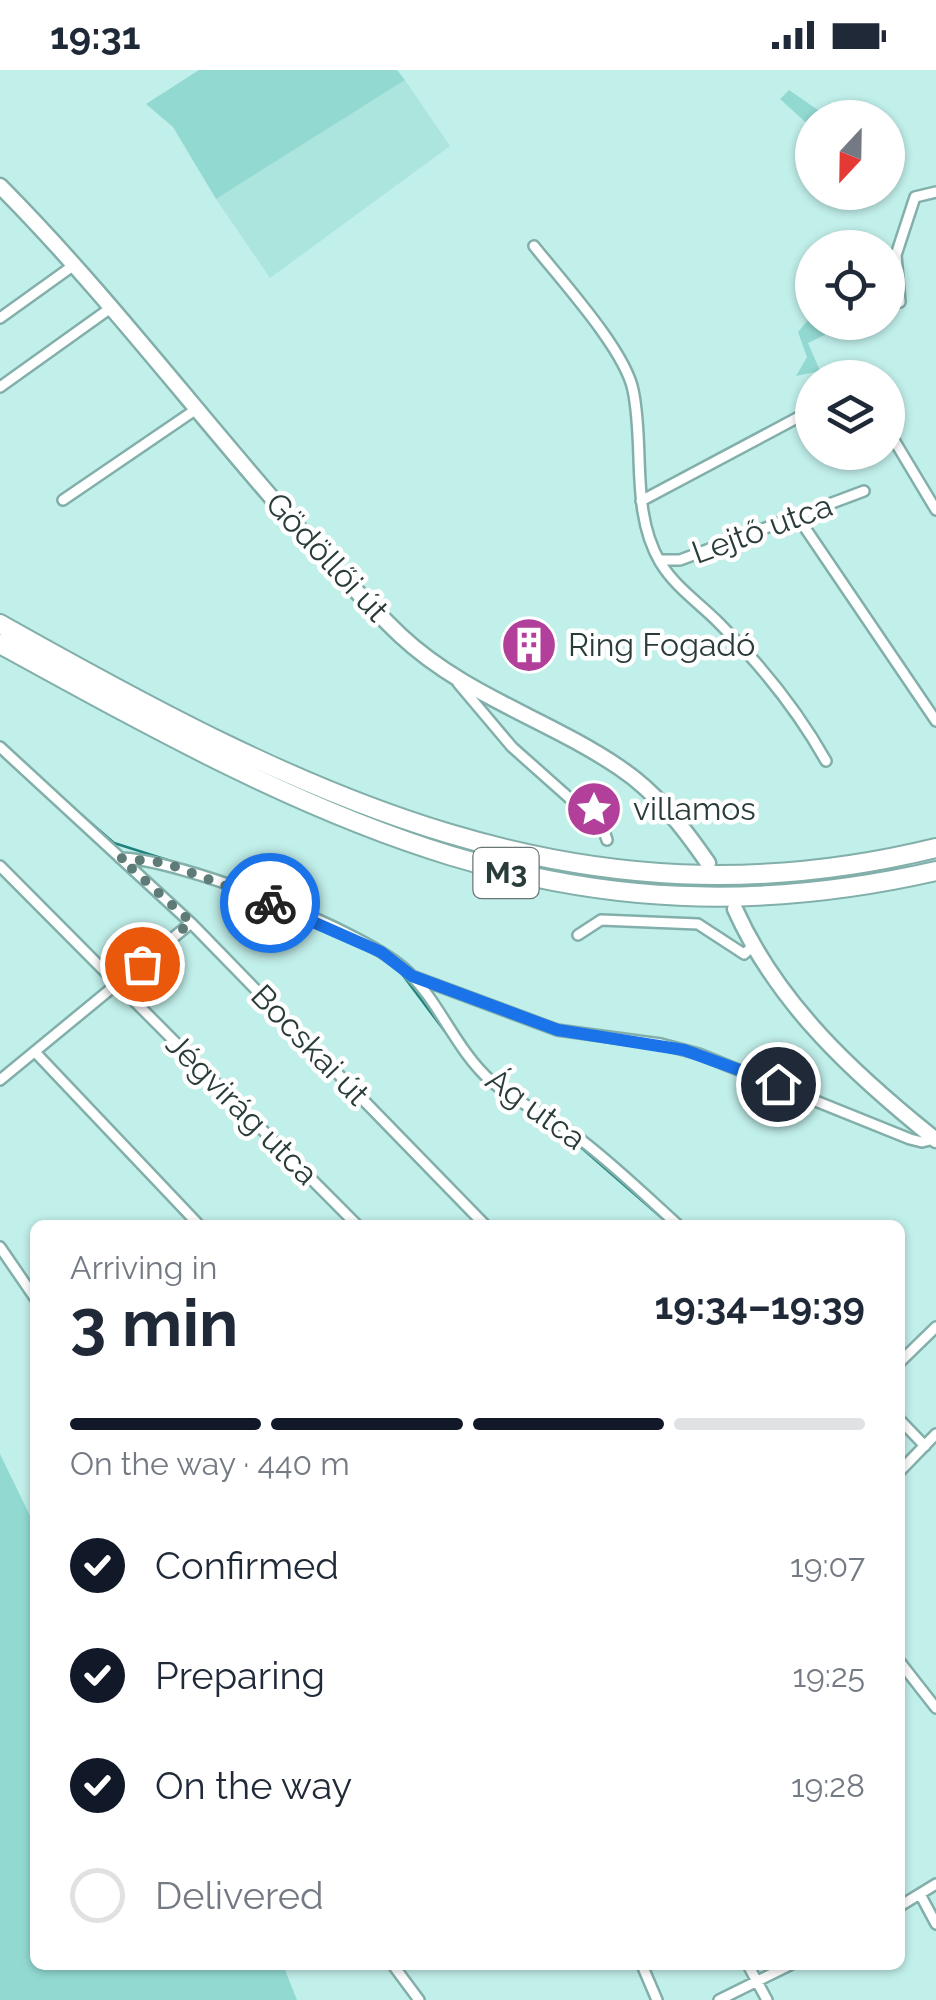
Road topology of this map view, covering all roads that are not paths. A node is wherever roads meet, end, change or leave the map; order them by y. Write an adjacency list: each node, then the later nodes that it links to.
1 (0, 186): 5 (main road, Gödöllői út)
2 (936, 192): 3 (street)
3 (904, 230)
4 (534, 246): 14 (street)
5 (76, 263): 6 (main road, Gödöllői út); 7 (street)
6 (112, 307): 8 (street); 9 (main road, Gödöllői út)
7 (0, 318)
8 (0, 388)
9 (195, 410): 13 (street); 20 (main road, Gödöllői út)
10 (795, 419): 14 (street)
11 (905, 458): 15 (street)
12 (864, 492): 16 (street, Lejtő utca)
13 (64, 500)
14 (641, 501): 17 (street)
15 (936, 510)
16 (797, 516): 17 (street, Lejtő utca); 21 (street)
17 (659, 560): 23 (street)
18 (0, 624): 25 (highway, M3)
19 (0, 644): 29 (highway, M3)
20 (458, 682): 24 (street); 27 (main road, Gödöllői út)
21 (936, 721)
22 (0, 747): 26 (street, Bocskai út)
23 (826, 760)
24 (607, 840)
25 (936, 848)
26 (120, 858): 31 (street, Bocskai út); 34 (street)
27 (708, 863)
28 (0, 866): 35 (street, Jégvirág utca)
29 (936, 872)
30 (735, 909): 33 (main road)
31 (191, 922): 35 (street); 41 (street, Bocskai út)
32 (578, 935): 33 (street)
33 (752, 947): 38 (main road)
34 (412, 976): 38 (street); 42 (street, Ág utca)
35 (117, 984): 36 (street); 40 (street, Jégvirág utca)
36 (35, 1052): 37 (street); 39 (street)
37 (0, 1080)
38 (935, 1140)
39 (193, 1220)
40 (352, 1220)
41 (479, 1220)
42 (672, 1220)
43 (0, 1246): 44 (street)
44 (30, 1291)
45 (936, 1326): 46 (street)
46 (905, 1357)
47 (905, 1425): 49 (street)
48 (936, 1434): 49 (street)
49 (925, 1446): 50 (street)
50 (905, 1466)
51 (905, 1668): 52 (street)
52 (936, 1708)
53 (936, 1884): 54 (street)
54 (920, 1894): 55 (street); 56 (street)
55 (905, 1903)
56 (936, 1924)
57 (397, 1970): 62 (street)
58 (644, 1970): 63 (street)
59 (750, 1970): 61 (street)
60 (779, 1970): 61 (street)
61 (756, 1981): 64 (street); 65 (street)
62 (419, 2000)
63 (658, 2000)
64 (718, 2000)
65 (766, 2000)

